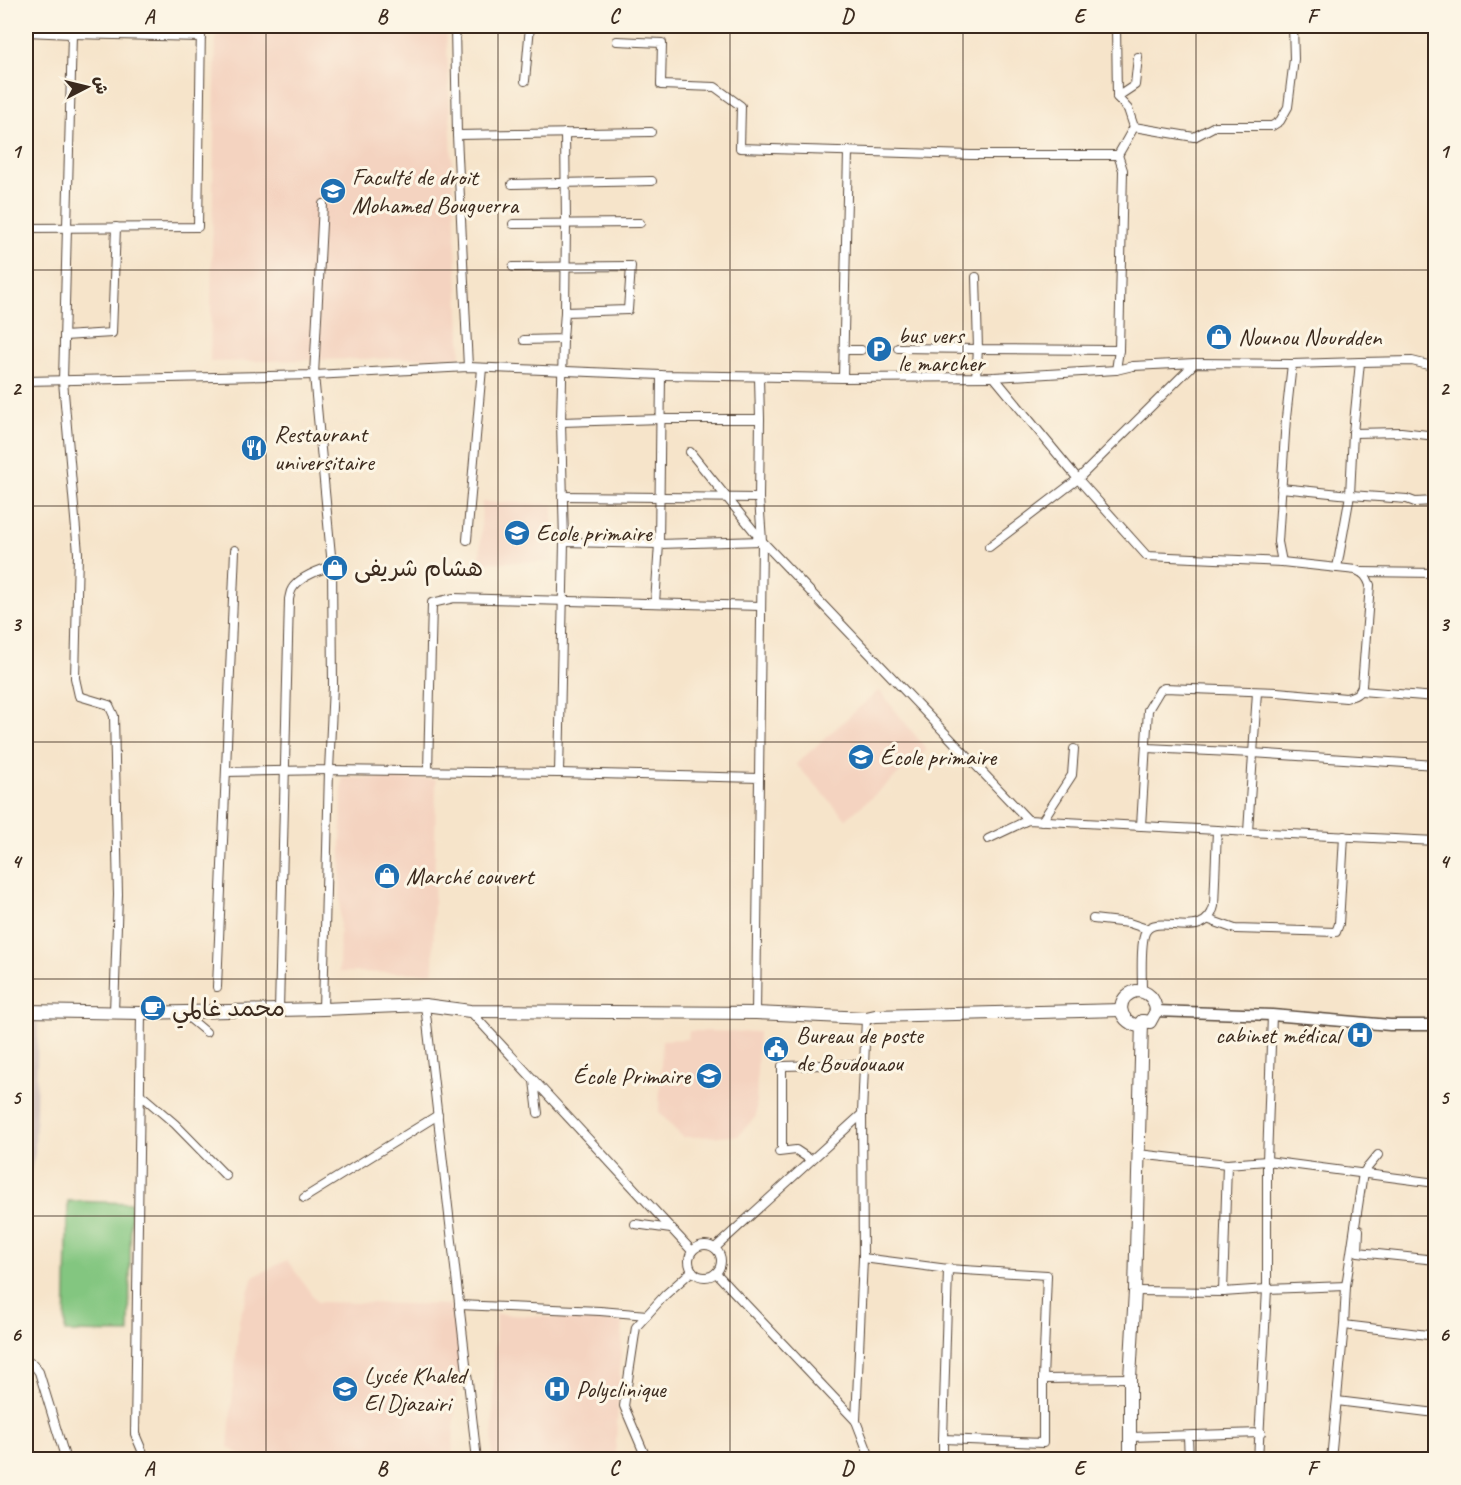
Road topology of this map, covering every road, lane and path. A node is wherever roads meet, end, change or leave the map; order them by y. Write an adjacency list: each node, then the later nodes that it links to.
1 (201, 26): 8 (street)
2 (455, 26): 16 (street)
3 (530, 26): 11 (street)
4 (1116, 26): 12 (street)
5 (1293, 26): 13 (street)
6 (26, 32): 7 (street)
7 (72, 34): 8 (street); 28 (street)
8 (201, 37): 26 (street)
9 (617, 41): 17 (street)
10 (1138, 57): 12 (street)
11 (525, 81)
12 (1117, 97): 13 (street)
13 (1134, 127): 18 (street)
14 (651, 132): 15 (street)
15 (565, 133): 16 (street); 20 (street)
16 (457, 135): 44 (street)
17 (848, 151): 18 (street); 38 (street)
18 (1118, 155): 40 (street)
19 (652, 181): 20 (street)
20 (565, 182): 21 (street); 23 (street)
21 (512, 184)
22 (323, 204): 49 (street)
23 (566, 223): 24 (street); 25 (street); 29 (street)
24 (640, 223)
25 (513, 224)
26 (116, 227): 28 (street); 33 (street)
27 (26, 228): 28 (street)
28 (67, 228): 33 (street)
29 (566, 266): 30 (street); 32 (street); 32 (street)
30 (513, 267)
31 (976, 277): 37 (street)
32 (565, 312): 34 (street)
33 (64, 336): 56 (street)
34 (563, 339): 35 (street); 48 (street)
35 (524, 340)
36 (898, 348): 37 (street)
37 (978, 349): 40 (street); 52 (street)
38 (844, 350): 39 (street); 54 (street)
39 (861, 350)
40 (1119, 350): 47 (street)
41 (1360, 362): 43 (street); 46 (street); 60 (street)
42 (1195, 363): 43 (street); 47 (street); 63 (street)
43 (1292, 364): 64 (street)
44 (468, 367): 45 (street); 49 (street)
45 (482, 368): 48 (street); 71 (street)
46 (1436, 368)
47 (1116, 370): 53 (street)
48 (562, 371): 50 (street); 59 (street)
49 (314, 375): 56 (street); 78 (street)
50 (661, 375): 51 (street); 57 (street)
51 (759, 376): 54 (street); 58 (street)
52 (976, 377): 53 (street); 54 (street)
53 (994, 377): 63 (street)
54 (843, 378)
55 (26, 381): 56 (street)
56 (63, 381): 118 (street)
57 (661, 419): 58 (street); 59 (street); 67 (street)
58 (760, 419): 69 (street)
59 (561, 422): 66 (street)
60 (1353, 433): 61 (street); 65 (street)
61 (1436, 436)
62 (690, 452): 68 (street)
63 (1078, 479): 75 (street); 77 (street)
64 (1281, 488): 65 (street); 77 (street)
65 (1350, 495): 70 (street); 79 (street)
66 (562, 496): 67 (street); 73 (street)
67 (660, 498): 68 (street); 74 (street)
68 (726, 498): 69 (street); 72 (street)
69 (759, 498): 72 (street)
70 (1436, 501)
71 (467, 540)
72 (762, 541): 74 (street); 84 (street); 98 (street)
73 (564, 542): 74 (street); 82 (street)
74 (659, 544): 83 (street)
75 (989, 547)
76 (235, 550): 95 (street)
77 (1282, 562): 79 (street)
78 (332, 566): 92 (street); 93 (street)
79 (1337, 568): 80 (street)
80 (1361, 572): 81 (street); 85 (street)
81 (1436, 573)
82 (562, 601): 83 (street); 94 (street); 96 (street)
83 (655, 603): 84 (street)
84 (761, 606): 97 (street)
85 (1361, 691): 86 (street); 87 (street)
86 (1257, 692): 88 (street); 90 (street)
87 (1436, 698)
88 (1147, 748): 90 (street); 100 (street)
89 (1074, 749): 99 (street)
90 (1252, 753): 91 (street); 102 (street)
91 (1436, 765)
92 (329, 770): 93 (street); 94 (street); 112 (street)
93 (285, 771): 95 (street); 113 (street)
94 (428, 771): 96 (street)
95 (226, 772): 109 (street)
96 (559, 773): 97 (street)
97 (759, 778): 121 (street)
98 (1028, 820): 99 (street); 104 (street)
99 (1042, 821): 100 (street)
100 (1141, 826): 101 (street)
101 (1216, 830): 102 (street); 107 (street)
102 (1248, 832): 103 (street)
103 (1344, 836): 105 (street); 107 (street)
104 (988, 838)
105 (1436, 841)
106 (1093, 919): 108 (street)
107 (1207, 920): 108 (street)
108 (1147, 929): 110 (street)
109 (216, 987)
110 (1142, 991): 114 (main road); 117 (main road)
111 (425, 1005): 112 (main road); 116 (main road); 132 (street)
112 (323, 1009): 113 (main road)
113 (279, 1010): 119 (main road)
114 (1121, 1010): 123 (main road); 124 (main road)
115 (26, 1011): 118 (main road)
116 (470, 1011): 121 (main road); 128 (street)
117 (1156, 1011): 122 (street); 124 (main road)
118 (114, 1012): 120 (main road)
119 (182, 1012): 120 (main road); 126 (street)
120 (141, 1013): 129 (street)
121 (756, 1013): 123 (main road)
122 (1272, 1016): 125 (street); 136 (street)
123 (866, 1018): 127 (street)
124 (1142, 1021): 133 (main road)
125 (1436, 1025)
126 (206, 1032)
127 (864, 1064): 131 (street); 135 (street)
128 (534, 1080): 130 (street); 143 (street)
129 (140, 1094): 139 (street); 170 (street)
130 (538, 1113)
131 (862, 1114): 135 (street); 146 (street)
132 (438, 1115): 141 (street); 155 (street)
133 (1138, 1155): 137 (street); 153 (main road)
134 (1378, 1155): 138 (street)
135 (811, 1160): 144 (street)
136 (1268, 1161): 137 (street); 138 (street); 152 (street)
137 (1227, 1164): 154 (street)
138 (1363, 1173): 140 (street); 147 (street); 151 (street)
139 (226, 1176)
140 (1436, 1183)
141 (304, 1198)
142 (635, 1224): 143 (street)
143 (671, 1228): 145 (street)
144 (715, 1248): 145 (street); 150 (street)
145 (692, 1251): 149 (street)
146 (862, 1258): 148 (street); 164 (street)
147 (1436, 1260)
148 (948, 1269): 161 (street); 168 (street)
149 (692, 1271): 150 (street); 156 (street)
150 (716, 1273): 164 (street)
151 (1346, 1286): 152 (street); 157 (street)
152 (1267, 1288): 154 (street); 165 (street)
153 (1135, 1291): 154 (street); 160 (main road)
154 (1223, 1292)
155 (459, 1305): 156 (street); 171 (street)
156 (647, 1315): 172 (street)
157 (1344, 1325): 158 (street); 162 (street)
158 (1436, 1336)
159 (26, 1361): 169 (street)
160 (1130, 1378): 161 (street); 167 (main road)
161 (1044, 1379): 168 (street)
162 (1337, 1401): 163 (street); 178 (street)
163 (1436, 1413)
164 (856, 1421): 173 (street)
165 (1261, 1433): 166 (street); 177 (street)
166 (1188, 1436): 167 (street); 176 (street)
167 (1130, 1437): 175 (main road)
168 (943, 1439): 174 (street)
169 (66, 1460)
170 (146, 1460)
171 (477, 1460)
172 (647, 1460)
173 (871, 1460)
174 (943, 1460)
175 (1130, 1460)
176 (1190, 1460)
177 (1258, 1460)
178 (1331, 1460)

